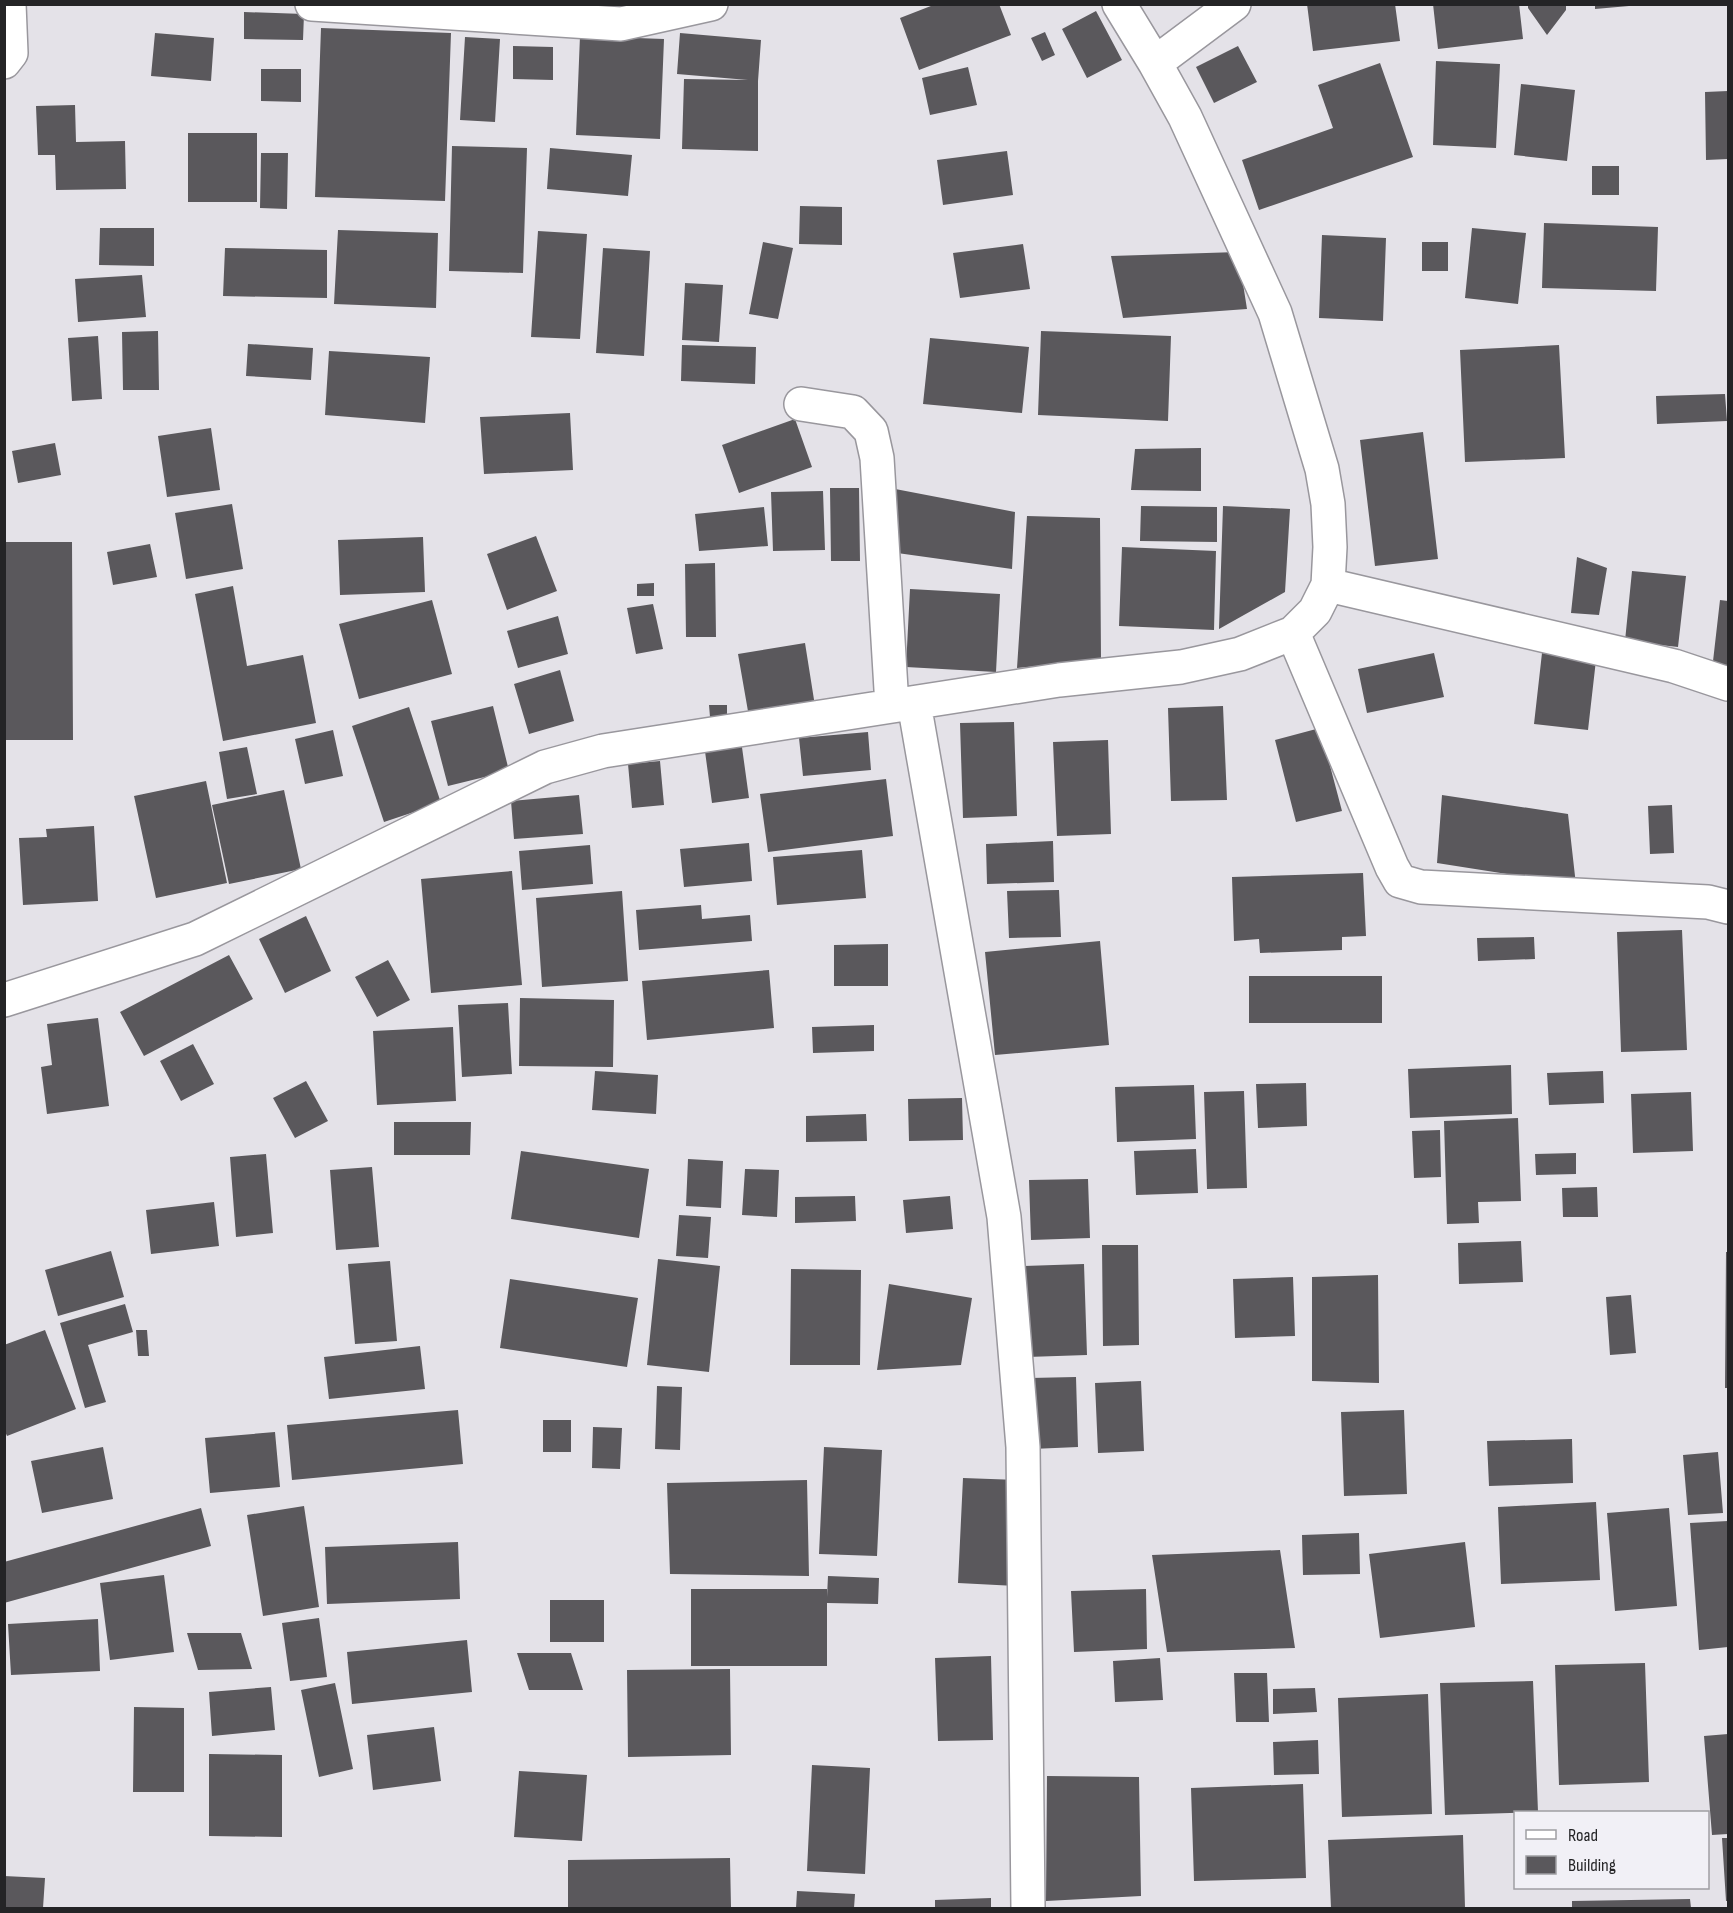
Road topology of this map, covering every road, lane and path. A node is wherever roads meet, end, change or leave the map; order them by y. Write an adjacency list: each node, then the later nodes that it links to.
1 (9, 4): 6 (street)
2 (312, 4): 3 (street)
3 (711, 4)
4 (1119, 4): 7 (street)
5 (1234, 4): 7 (street)
6 (4, 62)
7 (1155, 63): 9 (street)
8 (801, 404): 12 (street)
9 (1328, 585): 10 (street); 11 (street)
10 (1293, 633): 12 (street); 13 (street)
11 (1728, 684)
12 (903, 704): 14 (street); 15 (street)
13 (1728, 907)
14 (4, 1000)
15 (1028, 1908)

